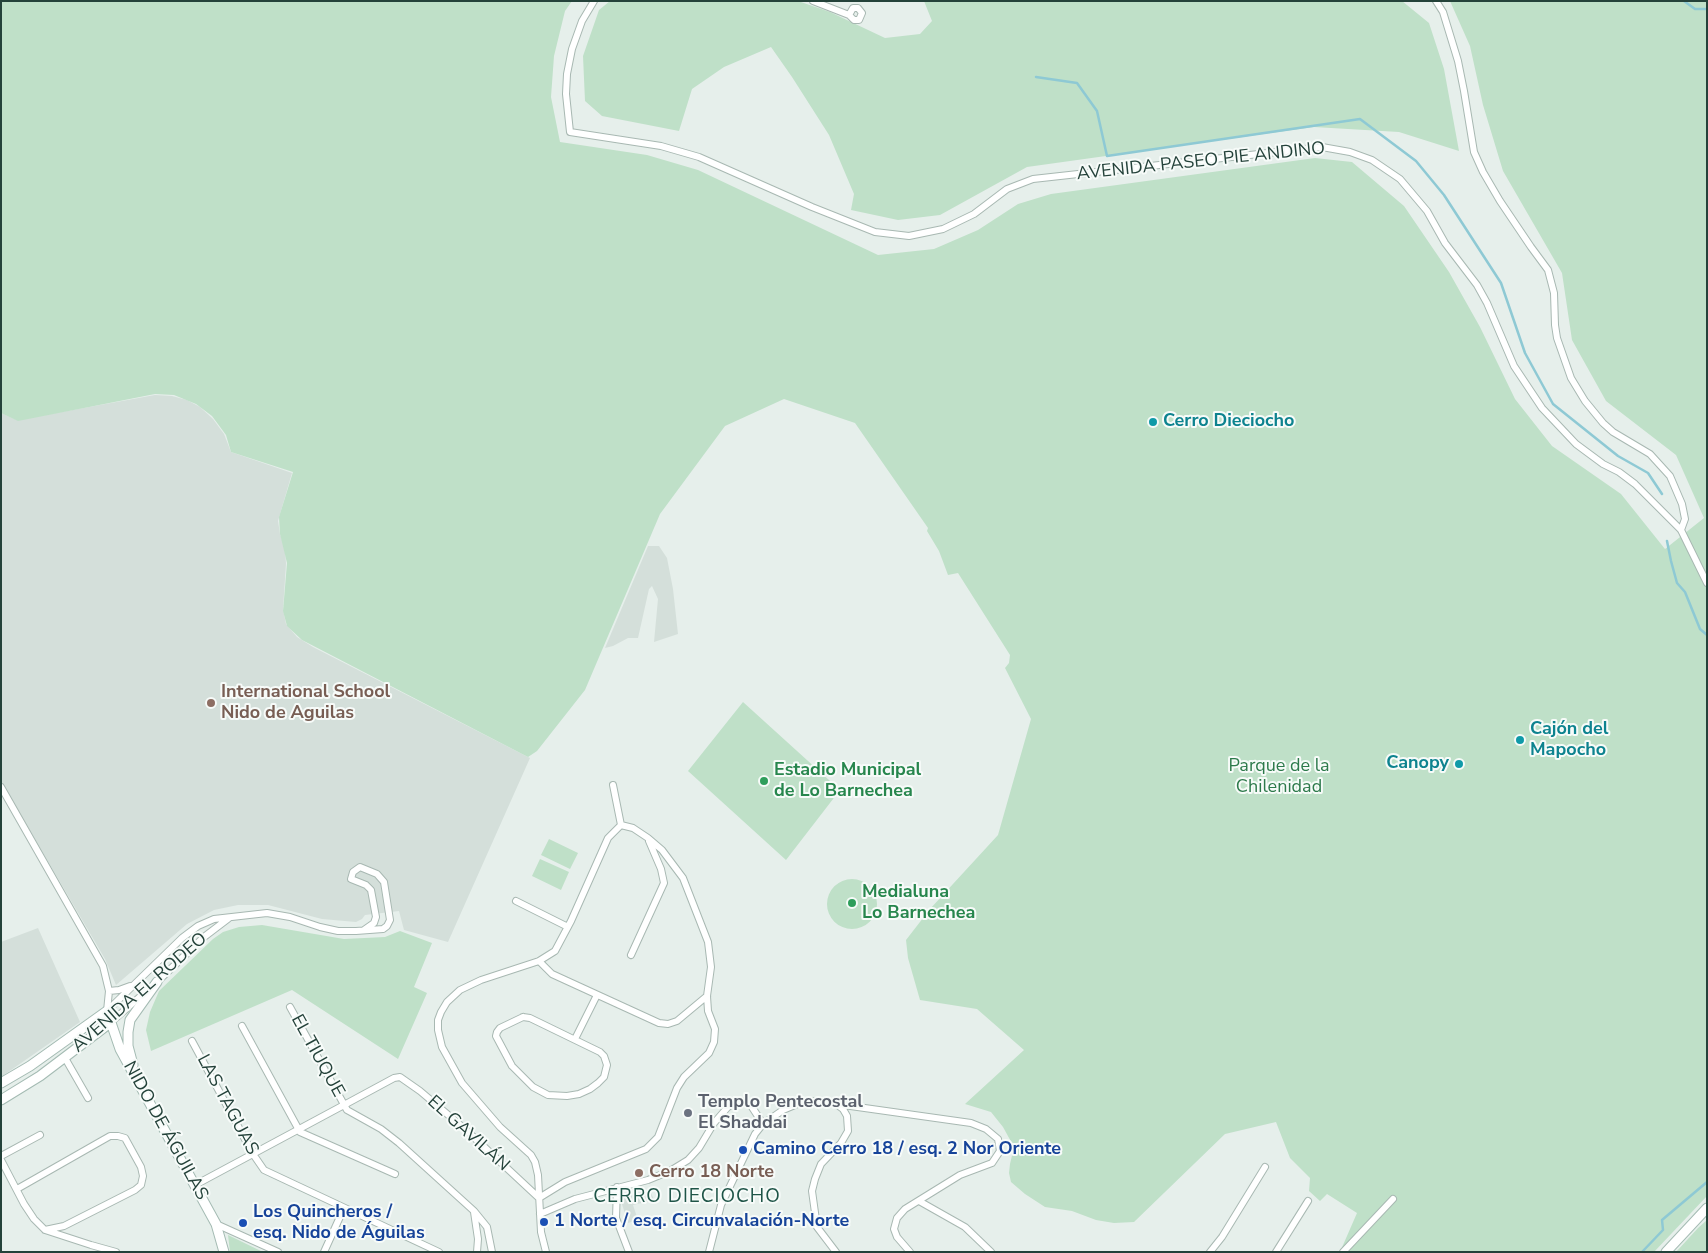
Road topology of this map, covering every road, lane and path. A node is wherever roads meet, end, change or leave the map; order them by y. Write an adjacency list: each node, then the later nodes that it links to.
1 (594, 1): 5 (street, AVENIDA PASEO PIE ANDINO)
2 (813, 1): 4 (street)
3 (1436, 1): 5 (street)
4 (849, 15)
5 (1681, 530): 6 (street, AVENIDA PASEO PIE ANDINO)
6 (1707, 583)
7 (613, 785): 9 (street)
8 (1, 787): 21 (street)
9 (621, 825): 10 (street); 14 (street)
10 (648, 838): 17 (street); 23 (street)
11 (516, 901): 14 (street)
12 (229, 918): 13 (street, AVENIDA EL RODEO); 15 (street, AVENIDA EL RODEO); 16 (street, AVENIDA EL RODEO)
13 (198, 926): 16 (street); 19 (street, AVENIDA EL RODEO)
14 (568, 927): 18 (street)
15 (364, 930): 15 (street, AVENIDA EL RODEO)
16 (204, 937): 20 (street, AVENIDA EL RODEO)
17 (631, 955)
18 (539, 961): 22 (street); 48 (street)
19 (141, 978): 21 (street); 25 (street, AVENIDA EL RODEO)
20 (157, 982): 26 (street, AVENIDA EL RODEO); 31 (street)
21 (109, 991): 25 (street)
22 (596, 995): 23 (street); 28 (street)
23 (707, 996): 48 (street)
24 (290, 1007): 36 (street, EL TIUQUE)
25 (107, 1011): 26 (street, NIDO DE ÁGUILAS); 32 (street, AVENIDA EL RODEO)
26 (110, 1023): 30 (street, AVENIDA EL RODEO); 31 (street, NIDO DE ÁGUILAS)
27 (242, 1026): 38 (street)
28 (575, 1039): 28 (street)
29 (192, 1041): 40 (street, LAS TAGUAS)
30 (65, 1058): 33 (street); 34 (street, AVENIDA EL RODEO)
31 (138, 1080): 45 (street, NIDO DE ÁGUILAS)
32 (1, 1083)
33 (88, 1098)
34 (1, 1100)
35 (834, 1102): 37 (street); 50 (street); 68 (street)
36 (344, 1105): 38 (street); 48 (street, EL GAVILÁN); 54 (street)
37 (763, 1124): 46 (street); 67 (street)
38 (298, 1130): 40 (street); 44 (street)
39 (40, 1135): 41 (street)
40 (253, 1154): 45 (street); 52 (street, LAS TAGUAS)
41 (1, 1156)
42 (1, 1161): 47 (street)
43 (1266, 1167): 71 (street)
44 (395, 1174)
45 (195, 1185): 56 (street, NIDO DE ÁGUILAS)
46 (617, 1187): 55 (street); 66 (street)
47 (17, 1189): 57 (street); 57 (street)
48 (539, 1198): 55 (street)
49 (1393, 1199): 73 (street)
50 (919, 1201): 69 (street); 70 (street)
51 (1308, 1202): 72 (street)
52 (344, 1208): 61 (street); 62 (street, LAS TAGUAS)
53 (1707, 1208): 74 (street)
54 (474, 1211): 63 (street); 64 (street)
55 (540, 1214): 65 (street)
56 (216, 1224): 59 (street, NIDO DE ÁGUILAS); 60 (street)
57 (45, 1230): 58 (street)
58 (116, 1252)
59 (224, 1252)
60 (278, 1252)
61 (324, 1252)
62 (439, 1252)
63 (477, 1252)
64 (492, 1252)
65 (546, 1252)
66 (629, 1252)
67 (709, 1252)
68 (836, 1252)
69 (910, 1252)
70 (991, 1252)
71 (1210, 1252)
72 (1276, 1252)
73 (1343, 1252)
74 (1666, 1252)

